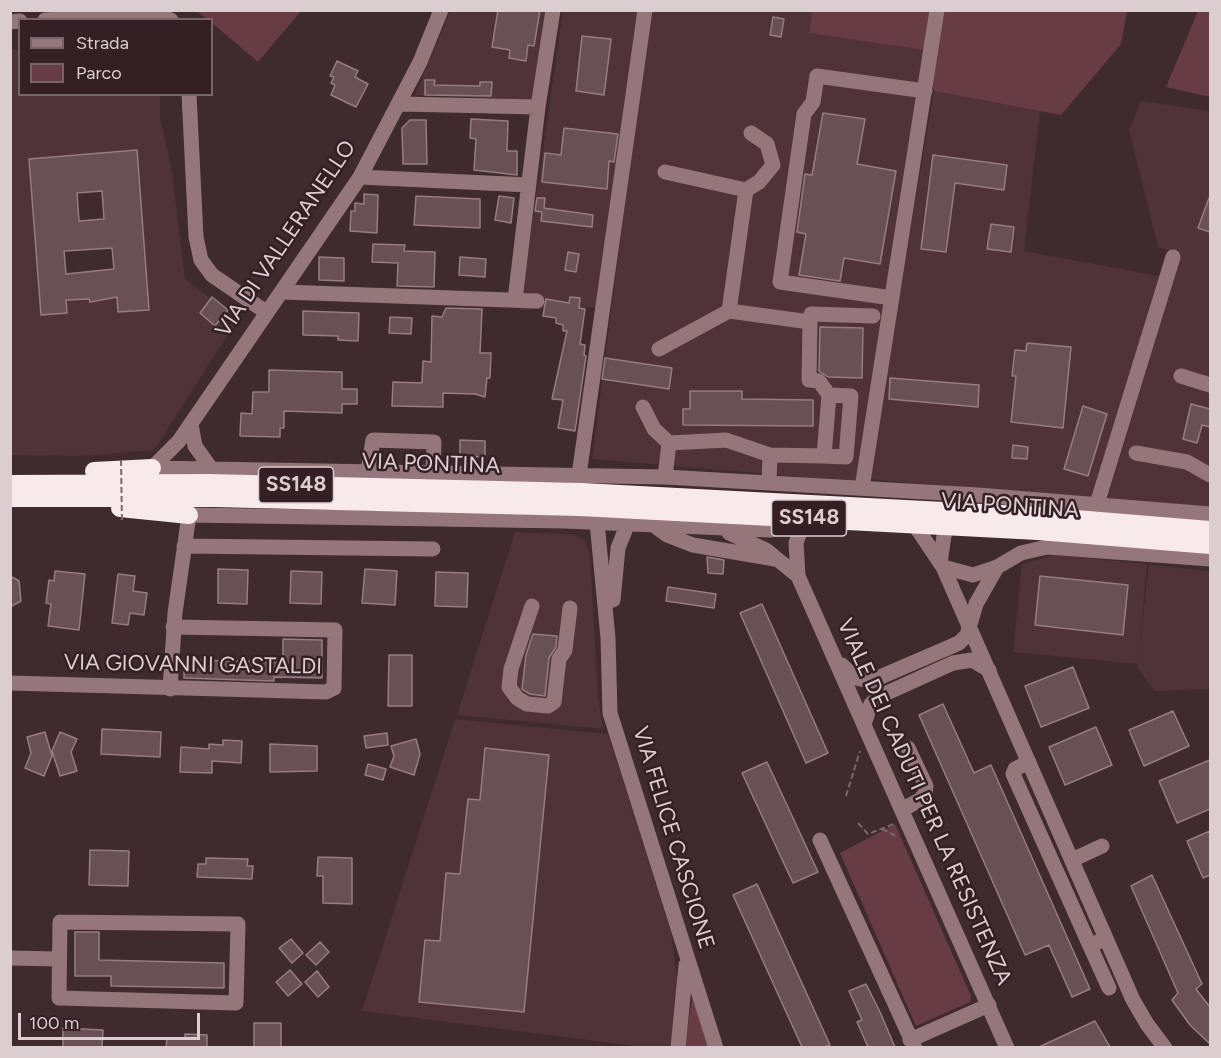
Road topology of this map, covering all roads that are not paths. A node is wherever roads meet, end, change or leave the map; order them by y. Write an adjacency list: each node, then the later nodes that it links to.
1 (441, 10): 9 (street, VIA DI VALLERANELLO)
2 (553, 10): 10 (street)
3 (645, 10): 50 (street)
4 (937, 10): 7 (street)
5 (76, 18): 6 (street)
6 (166, 18)
7 (925, 91): 18 (street); 18 (street)
8 (189, 96): 22 (street)
9 (399, 104): 10 (street); 13 (street, VIA DI VALLERANELLO)
10 (538, 107): 14 (street)
11 (751, 133): 15 (street)
12 (665, 172): 15 (street)
13 (360, 177): 14 (street); 17 (street, VIA DI VALLERANELLO)
14 (529, 185): 19 (street)
15 (746, 190): 21 (street)
16 (1173, 257): 53 (street, VIA PONTINA)
17 (283, 292): 19 (street); 22 (street, VIA DI VALLERANELLO)
18 (892, 298): 32 (street)
19 (515, 300): 20 (street)
20 (537, 301)
21 (729, 311): 24 (street); 25 (street)
22 (266, 312): 30 (street, VIA DI VALLERANELLO)
23 (873, 316): 24 (street)
24 (810, 322): 28 (street)
25 (659, 349)
26 (1181, 376): 27 (street)
27 (1210, 385)
28 (829, 395): 31 (street); 36 (street)
29 (643, 407): 33 (street)
30 (191, 424): 37 (street); 38 (street, VIA DI VALLERANELLO)
31 (848, 437): 32 (street); 36 (street)
32 (869, 440): 48 (street)
33 (669, 443): 35 (street); 43 (street)
34 (1136, 453): 41 (street)
35 (770, 455): 36 (street); 44 (street)
36 (824, 456)
37 (210, 467): 38 (street, VIA PONTINA); 39 (street, VIA PONTINA)
38 (152, 468): 42 (highway)
39 (368, 471): 40 (street, VIA PONTINA); 40 (street)
40 (434, 472): 50 (street, VIA PONTINA)
41 (1210, 475)
42 (10, 477)
43 (665, 477): 44 (street, VIA PONTINA); 50 (street, VIA PONTINA)
44 (769, 482): 46 (street, VIA PONTINA)
45 (10, 484): 50 (highway, VIA PONTINA / SS148)
46 (798, 484): 47 (street, VIA PONTINA); 55 (street)
47 (828, 486): 48 (street, VIA PONTINA); 55 (street)
48 (862, 488): 49 (street, VIA PONTINA)
49 (884, 489): 51 (street, VIA PONTINA); 68 (street)
50 (580, 491): 52 (highway, VIA PONTINA / SS148); 60 (highway, VIA PONTINA / SS148, bridge)
51 (978, 495): 53 (street, VIA PONTINA); 68 (street)
52 (10, 500): 56 (highway)
53 (1097, 504): 54 (street, VIA PONTINA)
54 (1210, 513)
55 (808, 514): 61 (street); 70 (street)
56 (189, 515): 57 (street); 64 (street)
57 (597, 522): 58 (street); 75 (street, VIA FELICE CASCIONE)
58 (628, 523): 59 (street); 75 (street, VIA FELICE CASCIONE)
59 (652, 524): 61 (street); 66 (street)
60 (1038, 524): 62 (highway, VIA PONTINA / SS148); 63 (highway, VIA PONTINA / SS148)
61 (715, 528): 66 (street)
62 (1210, 530)
63 (1210, 544)
64 (184, 546): 65 (street); 74 (street)
65 (433, 549)
66 (780, 560): 70 (street)
67 (1210, 560): 69 (street, VIA PONTINA)
68 (941, 565): 69 (street, VIA PONTINA); 73 (street)
69 (997, 567): 73 (street, VIA PONTINA)
70 (798, 576): 76 (street, VIALE DEI CADUTI PER LA RESISTENZA)
71 (532, 606): 72 (street)
72 (570, 608)
73 (970, 625): 76 (street); 77 (street)
74 (174, 627): 79 (street); 79 (street, VIA GIOVANNI GASTALDI)
75 (608, 639): 89 (street, VIA FELICE CASCIONE)
76 (835, 656): 80 (street, VIALE DEI CADUTI PER LA RESISTENZA)
77 (989, 670): 80 (street); 82 (street)
78 (10, 683): 79 (street, VIA GIOVANNI GASTALDI)
79 (170, 689)
80 (864, 724): 83 (street, VIALE DEI CADUTI PER LA RESISTENZA)
81 (909, 748): 83 (street)
82 (1029, 762): 86 (street); 88 (street)
83 (899, 816): 93 (street, VIALE DEI CADUTI PER LA RESISTENZA)
84 (820, 840): 94 (street)
85 (1102, 846): 86 (street)
86 (1072, 860): 87 (street)
87 (1106, 938): 88 (street); 98 (street)
88 (1090, 946): 92 (street)
89 (687, 956): 95 (street); 96 (street, VIA FELICE CASCIONE)
90 (10, 958): 91 (street)
91 (59, 959): 91 (street)
92 (1109, 988)
93 (989, 1005): 94 (street); 97 (street, VIALE DEI CADUTI PER LA RESISTENZA)
94 (912, 1044)
95 (678, 1047)
96 (716, 1047)
97 (1007, 1047)
98 (1165, 1047)

